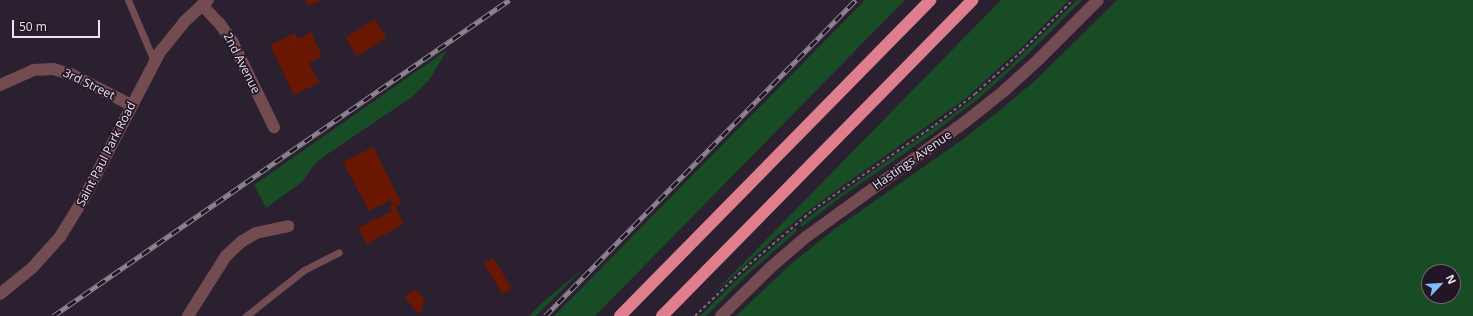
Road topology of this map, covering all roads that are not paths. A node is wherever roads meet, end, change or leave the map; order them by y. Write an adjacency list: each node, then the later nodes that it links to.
1 (128, 0): 6 (lane)
2 (931, 0): 15 (highway)
3 (973, 0): 16 (highway)
4 (1098, 0): 17 (street, Hastings Avenue)
5 (205, 3): 6 (street, Saint Paul Park Road); 9 (street, 2nd Avenue)
6 (154, 61): 8 (street, Saint Paul Park Road)
7 (0, 85): 8 (street, 3rd Street)
8 (131, 105): 12 (street, Saint Paul Park Road)
9 (274, 127)
10 (288, 226): 13 (street)
11 (339, 252): 14 (lane)
12 (0, 294)
13 (188, 316)
14 (246, 316)
15 (619, 316)
16 (662, 316)
17 (721, 316)

